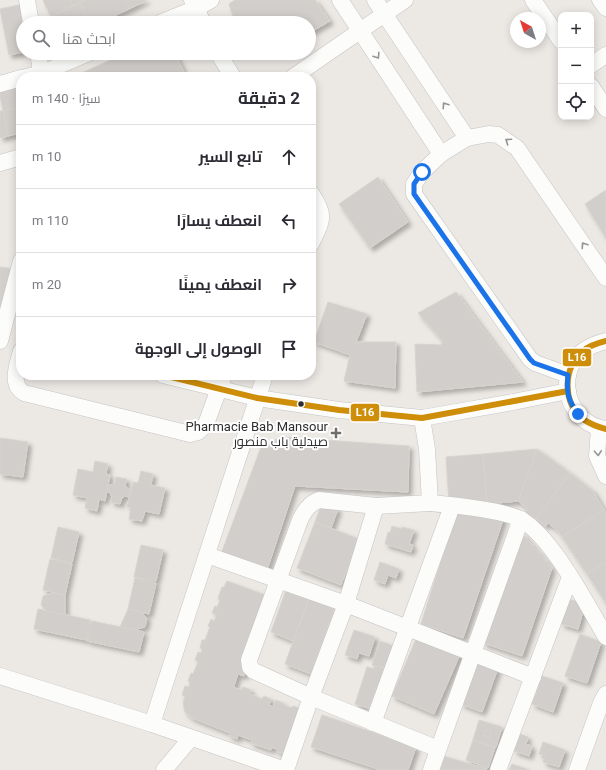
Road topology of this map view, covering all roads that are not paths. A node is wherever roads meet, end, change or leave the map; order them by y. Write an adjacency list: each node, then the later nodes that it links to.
1 (26, 0): 10 (street)
2 (340, 0): 13 (street)
3 (375, 0): 9 (street)
4 (405, 0): 9 (street)
5 (533, 0): 14 (street)
6 (600, 0): 8 (street)
7 (200, 2): 11 (street); 12 (street)
8 (606, 8)
9 (385, 14): 13 (street); 28 (street, one-way to 9)
10 (30, 16)
11 (173, 16)
12 (203, 16)
13 (361, 31): 23 (street); 29 (street, one-way to 29)
14 (558, 37)
15 (606, 55): 19 (street)
16 (39, 60): 20 (street)
17 (74, 60): 21 (street)
18 (222, 60): 22 (street)
19 (594, 63)
20 (41, 72)
21 (48, 72)
22 (229, 72)
23 (300, 72)
24 (16, 79): 25 (street)
25 (0, 84)
26 (594, 91): 27 (street)
27 (606, 109)
28 (467, 138): 29 (street); 34 (street, one-way to 28)
29 (441, 154): 43 (street)
30 (16, 158): 31 (street)
31 (0, 163)
32 (316, 201): 33 (street)
33 (316, 234)
34 (606, 278)
35 (16, 282): 36 (street)
36 (0, 341): 38 (street)
37 (606, 341): 43 (street)
38 (16, 343)
39 (16, 374): 42 (street)
40 (204, 380): 42 (street)
41 (263, 380): 44 (street)
42 (221, 382): 44 (street)
43 (568, 383): 45 (street); 46 (street)
44 (257, 398): 45 (street); 52 (street)
45 (422, 418): 48 (street)
46 (603, 429): 47 (street, one-way to 47)
47 (606, 476)
48 (430, 503): 49 (street); 50 (street)
49 (376, 506): 54 (street); 55 (street)
50 (452, 506): 51 (street); 56 (street)
51 (521, 520): 53 (street); 58 (street)
52 (207, 555): 54 (street); 64 (street)
53 (570, 577): 57 (street); 60 (street)
54 (279, 579): 55 (street); 62 (street)
55 (346, 604): 56 (street); 62 (street)
56 (408, 628): 58 (street); 63 (street)
57 (606, 637)
58 (473, 654): 60 (street); 66 (street)
59 (0, 676): 64 (street)
60 (533, 677): 70 (street)
61 (606, 694): 71 (street)
62 (310, 697): 63 (street); 68 (street)
63 (373, 723): 66 (street)
64 (152, 724): 65 (street)
65 (191, 738): 67 (street); 68 (street)
66 (438, 749): 69 (street)
67 (164, 770)
68 (285, 770)
69 (431, 770)
70 (498, 770)
71 (577, 770)

